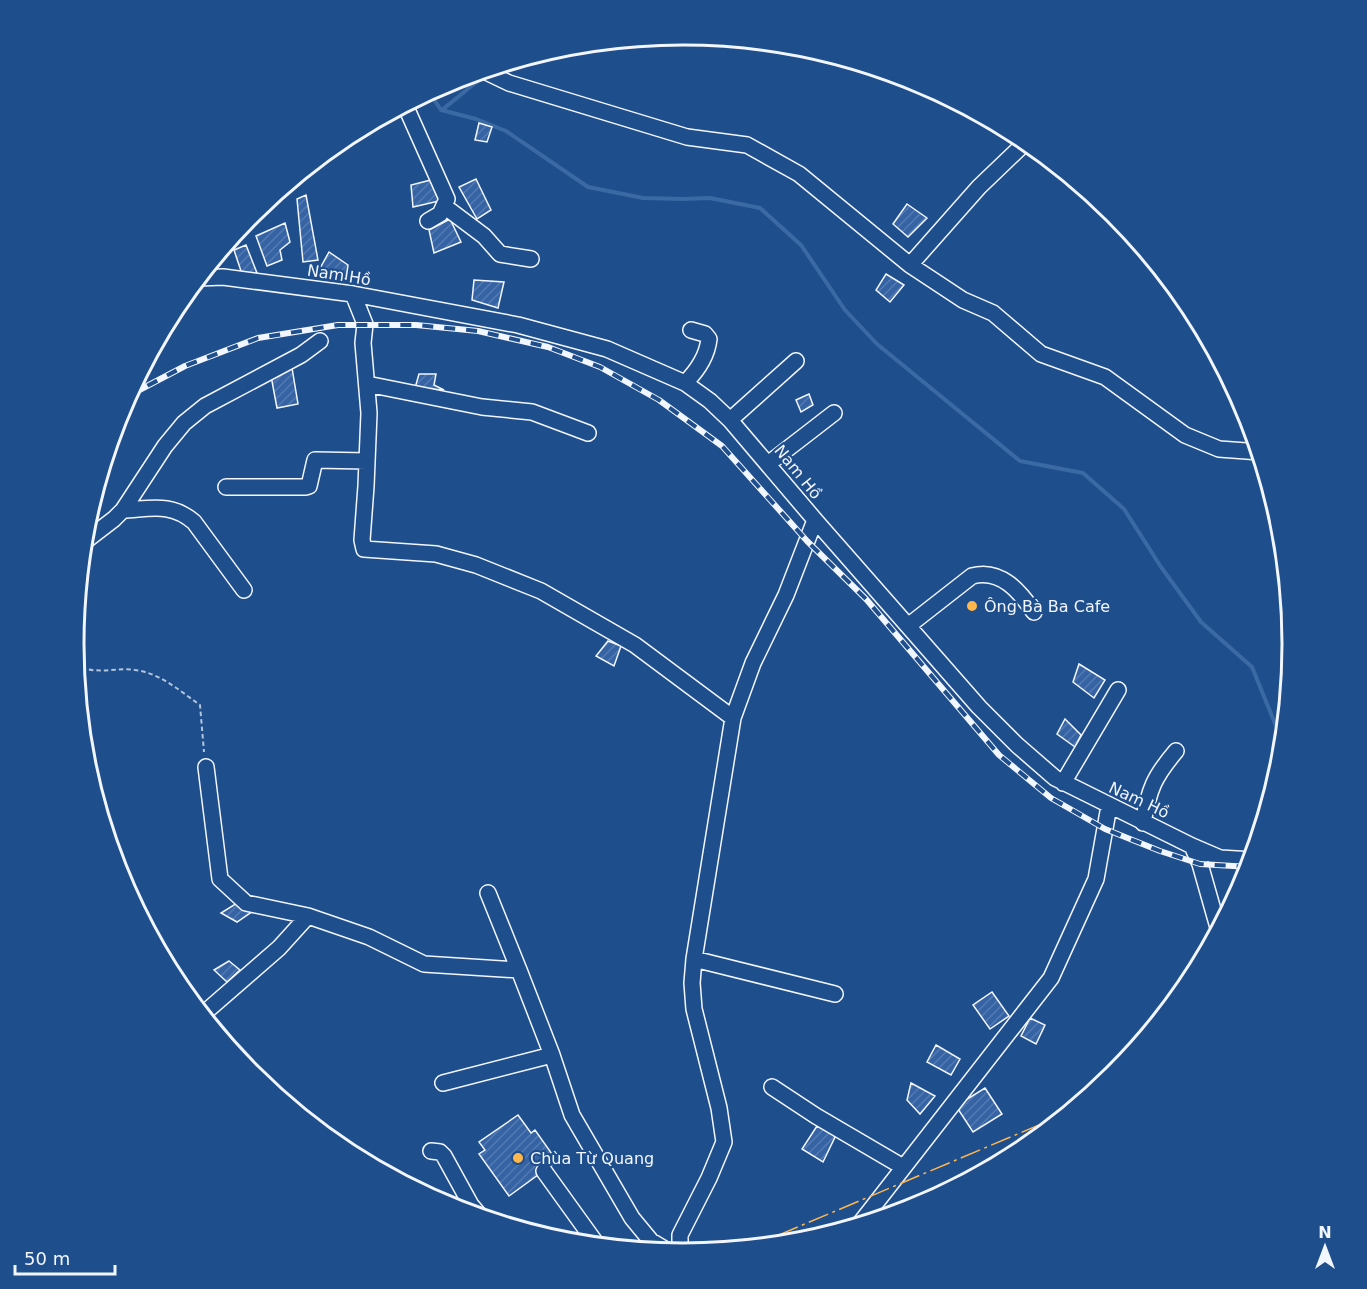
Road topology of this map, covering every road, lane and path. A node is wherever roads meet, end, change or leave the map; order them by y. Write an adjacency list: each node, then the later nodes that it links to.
1 (494, 76): 7 (street)
2 (408, 112): 4 (street)
3 (1020, 148): 7 (street)
4 (444, 206): 5 (street); 6 (street)
5 (428, 221)
6 (531, 259)
7 (910, 265): 18 (street)
8 (210, 278): 9 (street, Nam Hồ)
9 (353, 294): 13 (street, Nam Hồ); 14 (street)
10 (691, 330): 13 (street)
11 (320, 341): 22 (street)
12 (796, 361): 16 (street)
13 (684, 383): 16 (street, Nam Hồ)
14 (367, 384): 17 (street); 19 (street)
15 (834, 413): 20 (street)
16 (730, 420): 20 (street, Nam Hồ)
17 (588, 433)
18 (1251, 451)
19 (368, 461): 21 (street); 30 (street)
20 (768, 464): 23 (street, Nam Hồ)
21 (226, 487)
22 (123, 510): 24 (street); 25 (street)
23 (815, 520): 27 (street, Nam Hồ); 30 (street)
24 (95, 534)
25 (244, 590)
26 (1034, 612): 27 (street)
27 (908, 626): 33 (street, Nam Hồ)
28 (85, 668): 32 (path)
29 (1118, 690): 33 (street)
30 (733, 718): 41 (street)
31 (1176, 751): 35 (street)
32 (206, 767): 39 (street)
33 (1064, 783): 34 (street, Nam Hồ)
34 (1109, 806): 35 (street, Nam Hồ); 49 (street)
35 (1143, 823): 36 (street, Nam Hồ)
36 (1192, 846): 37 (street, Nam Hồ); 40 (street)
37 (1243, 859)
38 (488, 893): 42 (street)
39 (308, 916): 42 (street); 44 (street)
40 (1216, 920)
41 (694, 959): 43 (street); 55 (street)
42 (519, 970): 45 (street)
43 (835, 994)
44 (208, 1009)
45 (552, 1055): 46 (street); 54 (street)
46 (443, 1083)
47 (772, 1087): 49 (street)
48 (431, 1151): 51 (street)
49 (903, 1167): 52 (street)
50 (544, 1171): 53 (street)
51 (472, 1205)
52 (866, 1215)
53 (591, 1236)
54 (655, 1243)
55 (680, 1244)

